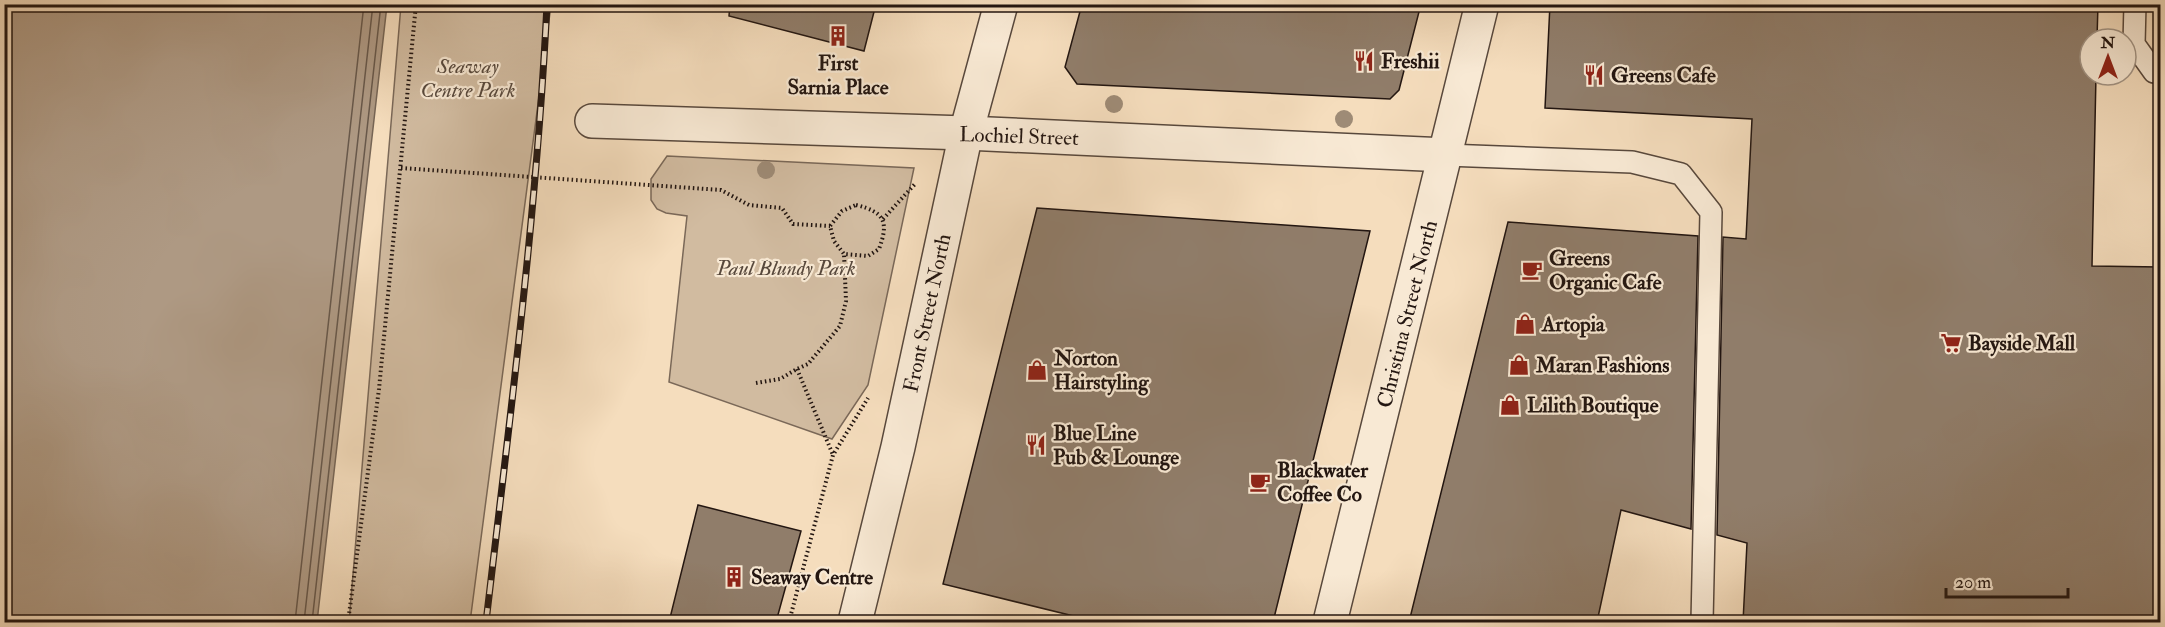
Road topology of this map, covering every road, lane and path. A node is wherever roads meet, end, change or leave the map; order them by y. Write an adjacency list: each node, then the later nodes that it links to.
1 (416, 4): 9 (path)
2 (1001, 4): 7 (street, Front Street North)
3 (1482, 4): 8 (street, Christina Street North)
4 (2134, 4): 5 (lane)
5 (2160, 72)
6 (592, 121): 7 (street, Lochiel Street)
7 (966, 133): 8 (street, Lochiel Street); 20 (street, Front Street North)
8 (1446, 156): 21 (street, Christina Street North); 22 (lane)
9 (401, 168): 12 (path); 18 (path)
10 (919, 180): 11 (path)
11 (883, 219): 12 (path); 13 (path)
12 (830, 226): 13 (path)
13 (844, 254): 14 (path)
14 (797, 369): 15 (path); 17 (path)
15 (756, 383)
16 (873, 390): 17 (path)
17 (833, 455): 19 (path)
18 (348, 622)
19 (789, 622)
20 (855, 622)
21 (1330, 622)
22 (1702, 622)

